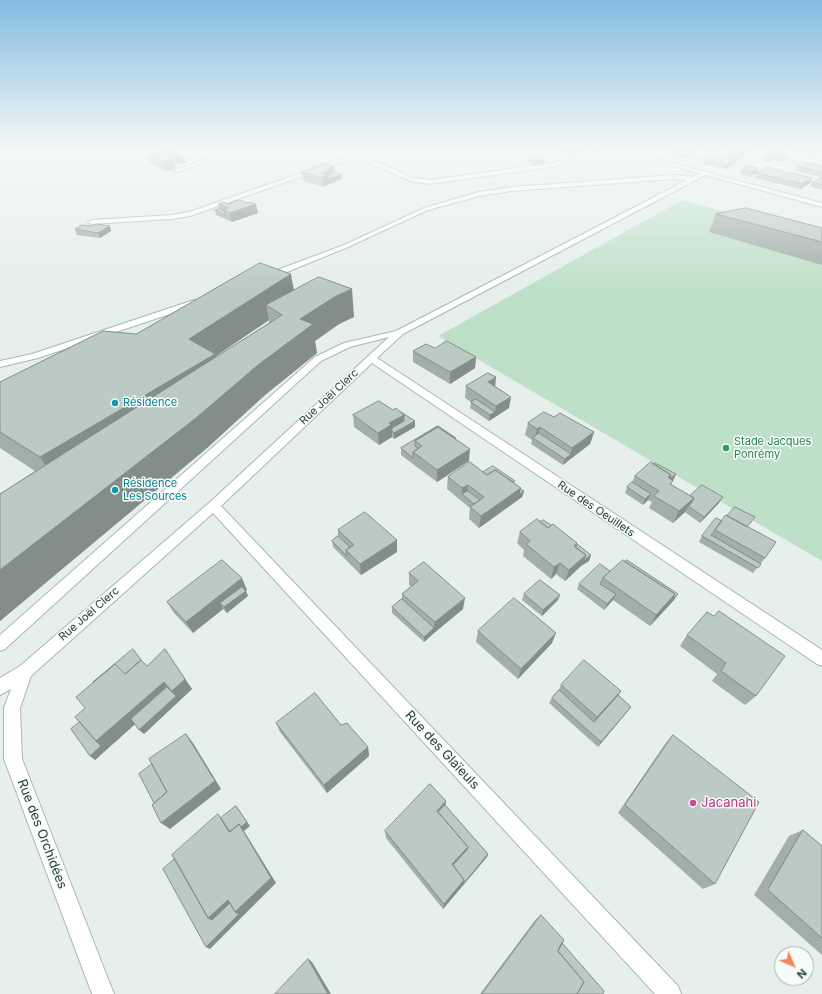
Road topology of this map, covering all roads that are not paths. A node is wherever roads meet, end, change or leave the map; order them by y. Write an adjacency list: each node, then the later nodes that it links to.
1 (246, 194): 6 (street)
2 (479, 194): 7 (street)
3 (665, 194): 9 (street, Rue Joël Clerc)
4 (783, 194): 5 (street)
5 (822, 205)
6 (91, 222)
7 (262, 278)
8 (203, 300): 11 (street)
9 (400, 332): 10 (street, Rue Joël Clerc); 13 (street)
10 (371, 358): 12 (street, Rue Joël Clerc); 14 (street, Rue des Oeuillets)
11 (0, 364)
12 (213, 506): 15 (street, Rue Joël Clerc); 18 (street, Rue des Glaïeuls)
13 (0, 644)
14 (822, 659)
15 (25, 671): 16 (street, Rue Joël Clerc); 17 (street, Rue des Orchidées)
16 (0, 687)
17 (103, 994)
18 (670, 994)

